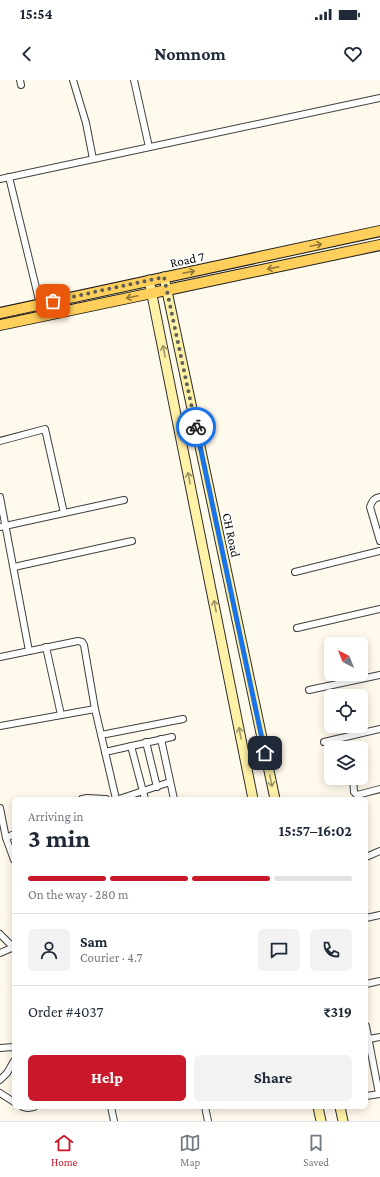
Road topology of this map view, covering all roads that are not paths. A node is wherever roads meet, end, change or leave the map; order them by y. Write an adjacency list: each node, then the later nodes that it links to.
1 (73, 80): 5 (street)
2 (134, 80): 4 (street)
3 (380, 98): 4 (street)
4 (149, 147): 5 (street)
5 (93, 159): 6 (street)
6 (9, 177): 7 (street); 14 (street)
7 (0, 179)
8 (380, 231): 10 (main road, Road 7, one-way to 8)
9 (380, 245): 12 (main road, Road 7, one-way to 12)
10 (164, 277): 11 (main road, Road 7); 12 (street, CH Road)
11 (149, 280): 13 (street); 14 (main road, Road 7)
12 (167, 290): 13 (main road, Road 7); 57 (street, CH Road, one-way to 57)
13 (152, 292): 16 (main road, Road 7, one-way to 16); 56 (street, one-way to 13)
14 (40, 304): 15 (main road, Road 7)
15 (0, 313)
16 (0, 324)
17 (0, 441): 21 (street)
18 (0, 497): 22 (street)
19 (380, 497): 24 (street)
20 (124, 500): 21 (street)
21 (64, 513): 22 (street)
22 (3, 526): 26 (street)
23 (132, 541): 26 (street)
24 (380, 541)
25 (380, 551): 27 (street)
26 (14, 567): 31 (street)
27 (295, 572)
28 (380, 609): 29 (street)
29 (296, 628)
30 (46, 647): 31 (street); 35 (street); 36 (street)
31 (29, 651): 32 (street)
32 (0, 657)
33 (380, 675): 34 (street)
34 (310, 690)
35 (95, 709): 36 (street); 40 (street)
36 (61, 715): 38 (street)
37 (182, 719): 40 (street)
38 (0, 726)
39 (380, 729): 43 (street)
40 (101, 735): 46 (street)
41 (172, 737): 42 (street)
42 (161, 739): 44 (street); 47 (street)
43 (328, 741)
44 (146, 742): 45 (street); 49 (street)
45 (131, 746): 46 (street); 51 (street)
46 (105, 752): 52 (street)
47 (170, 782): 49 (street); 55 (street)
48 (354, 785): 50 (street)
49 (157, 787): 51 (street)
50 (380, 789)
51 (143, 791): 53 (street); 54 (street)
52 (116, 797)
53 (124, 797)
54 (144, 797)
55 (174, 797)
56 (253, 797)
57 (275, 797)
58 (0, 808): 60 (street)
59 (12, 835): 60 (street)
60 (6, 838): 62 (street)
61 (380, 850): 63 (street)
62 (12, 854)
63 (368, 856)
64 (380, 915): 65 (street)
65 (368, 918)
66 (0, 934): 67 (street)
67 (12, 945)
68 (12, 948): 69 (street)
69 (0, 954)
70 (380, 981): 71 (street)
71 (368, 984)
72 (380, 1037): 73 (street)
73 (368, 1040): 79 (street)
74 (12, 1047): 75 (street)
75 (0, 1048)
76 (12, 1064): 77 (street)
77 (0, 1080)
78 (0, 1094): 81 (street)
79 (379, 1094): 80 (street)
80 (368, 1096)
81 (12, 1101)
82 (111, 1109): 86 (street)
83 (205, 1109): 87 (street)
84 (318, 1109): 88 (street)
85 (340, 1109): 89 (street)
86 (114, 1121)
87 (208, 1121)
88 (320, 1121)
89 (343, 1121)

